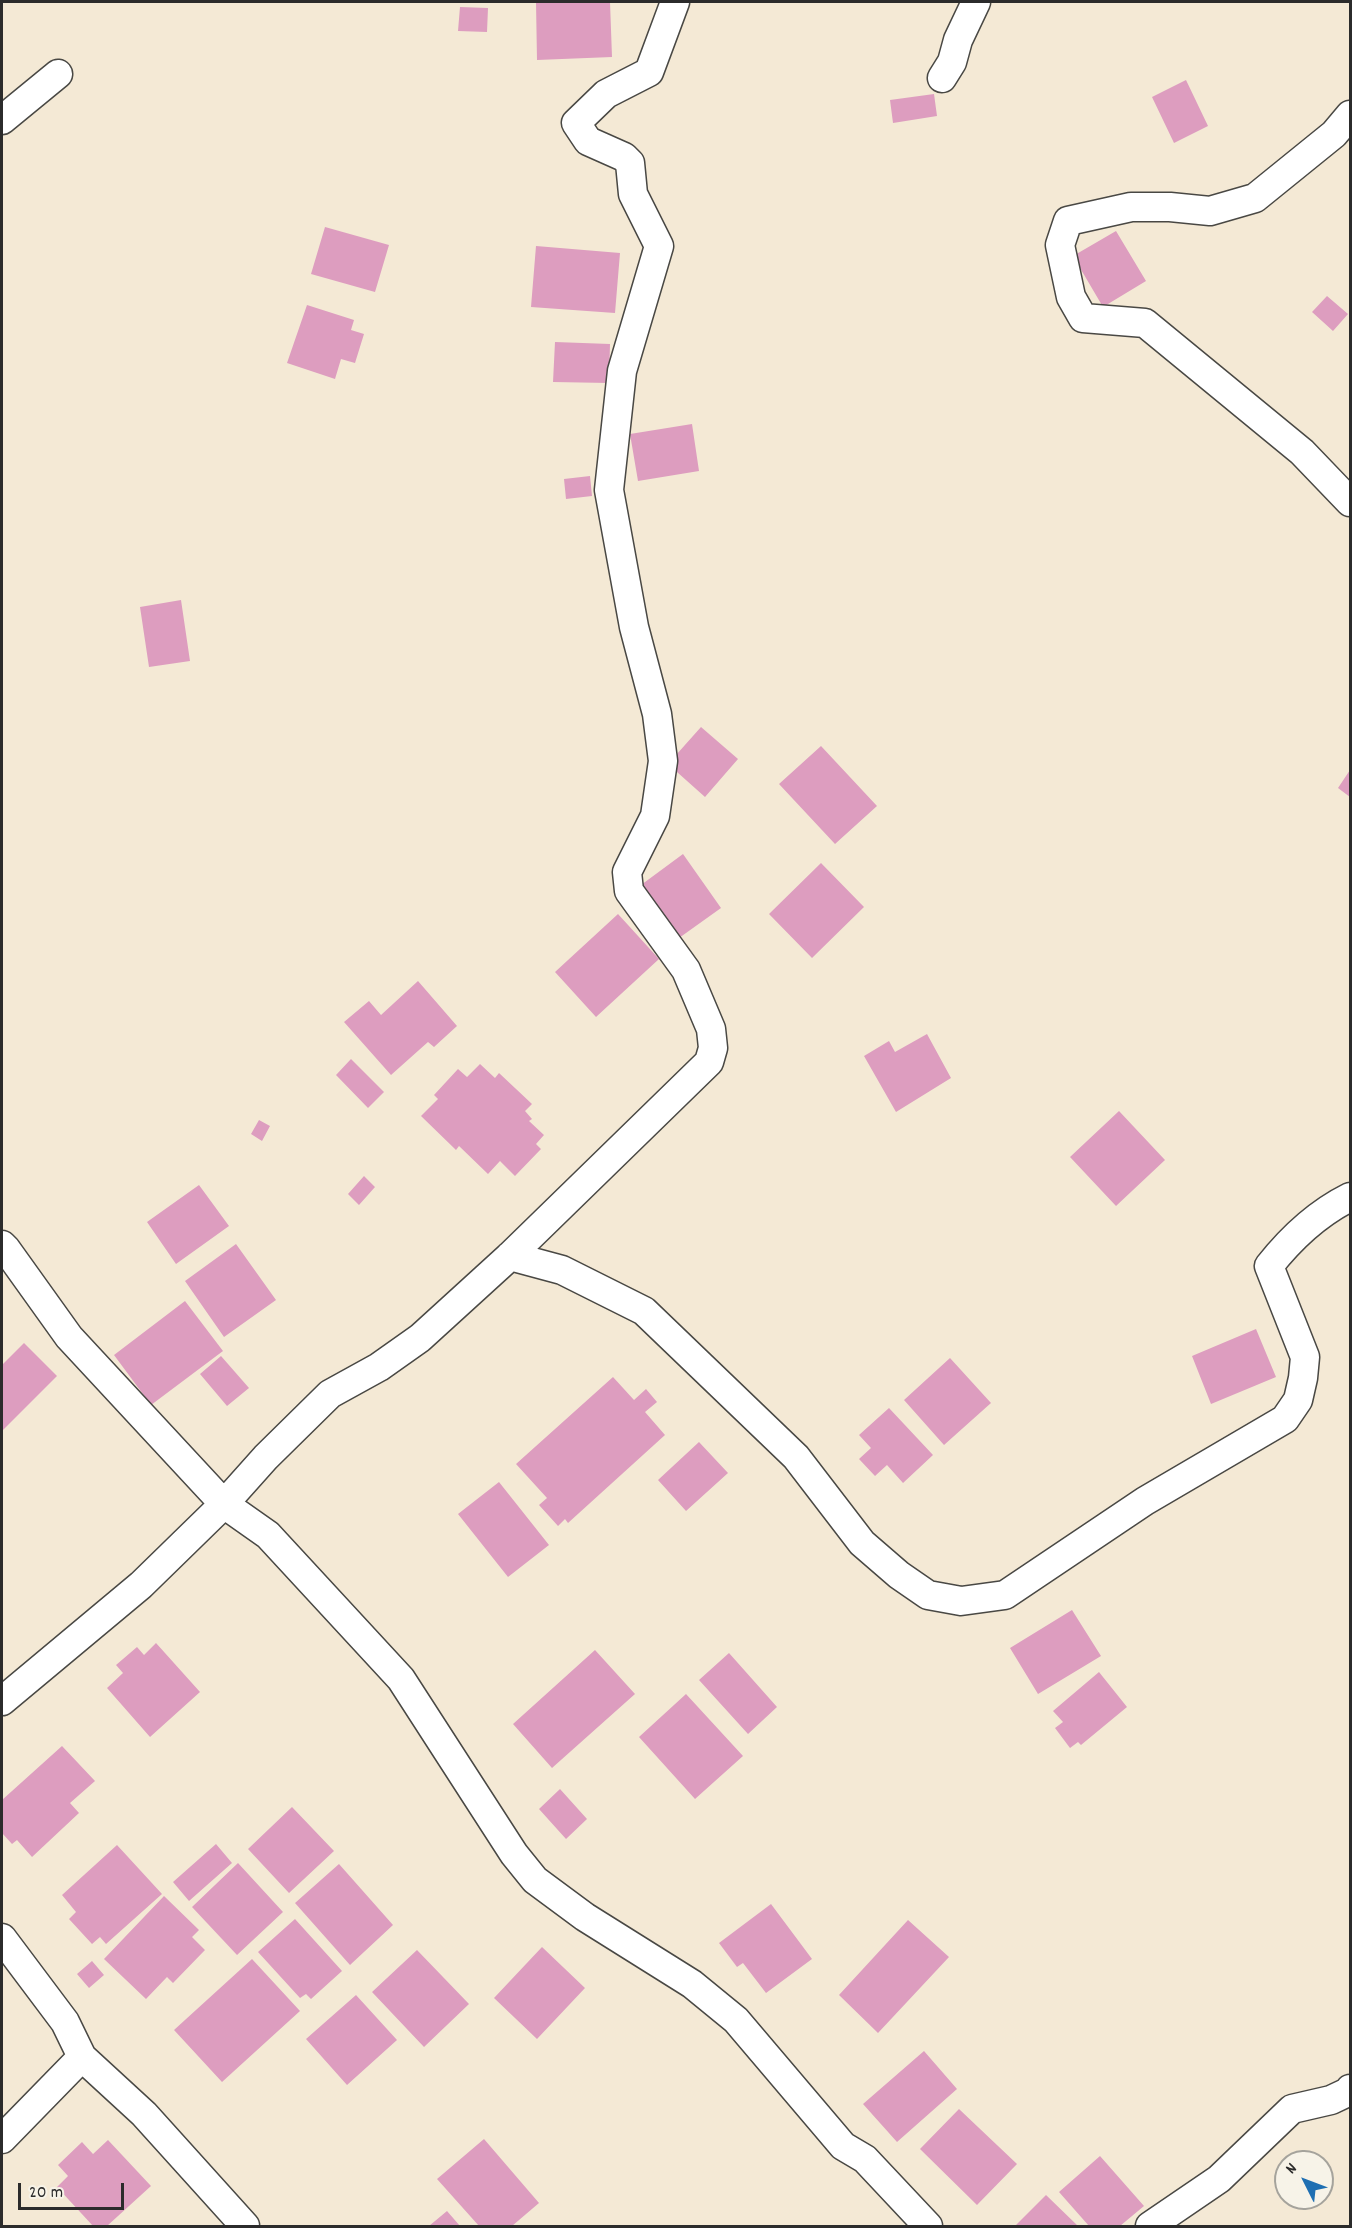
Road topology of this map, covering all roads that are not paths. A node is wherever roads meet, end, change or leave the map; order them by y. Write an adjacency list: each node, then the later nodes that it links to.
1 (675, 2): 10 (street)
2 (976, 2): 4 (street)
3 (58, 74): 6 (street)
4 (942, 78)
5 (1350, 115): 7 (street)
6 (2, 120)
7 (1350, 502)
8 (1350, 1197): 10 (street)
9 (2, 1245): 11 (street)
10 (510, 1256): 11 (street)
11 (224, 1504): 12 (street); 18 (street)
12 (2, 1701)
13 (2, 1938): 14 (street)
14 (82, 2057): 16 (street); 17 (street)
15 (1350, 2089): 19 (street)
16 (2, 2139)
17 (245, 2226)
18 (928, 2226)
19 (1150, 2226)

